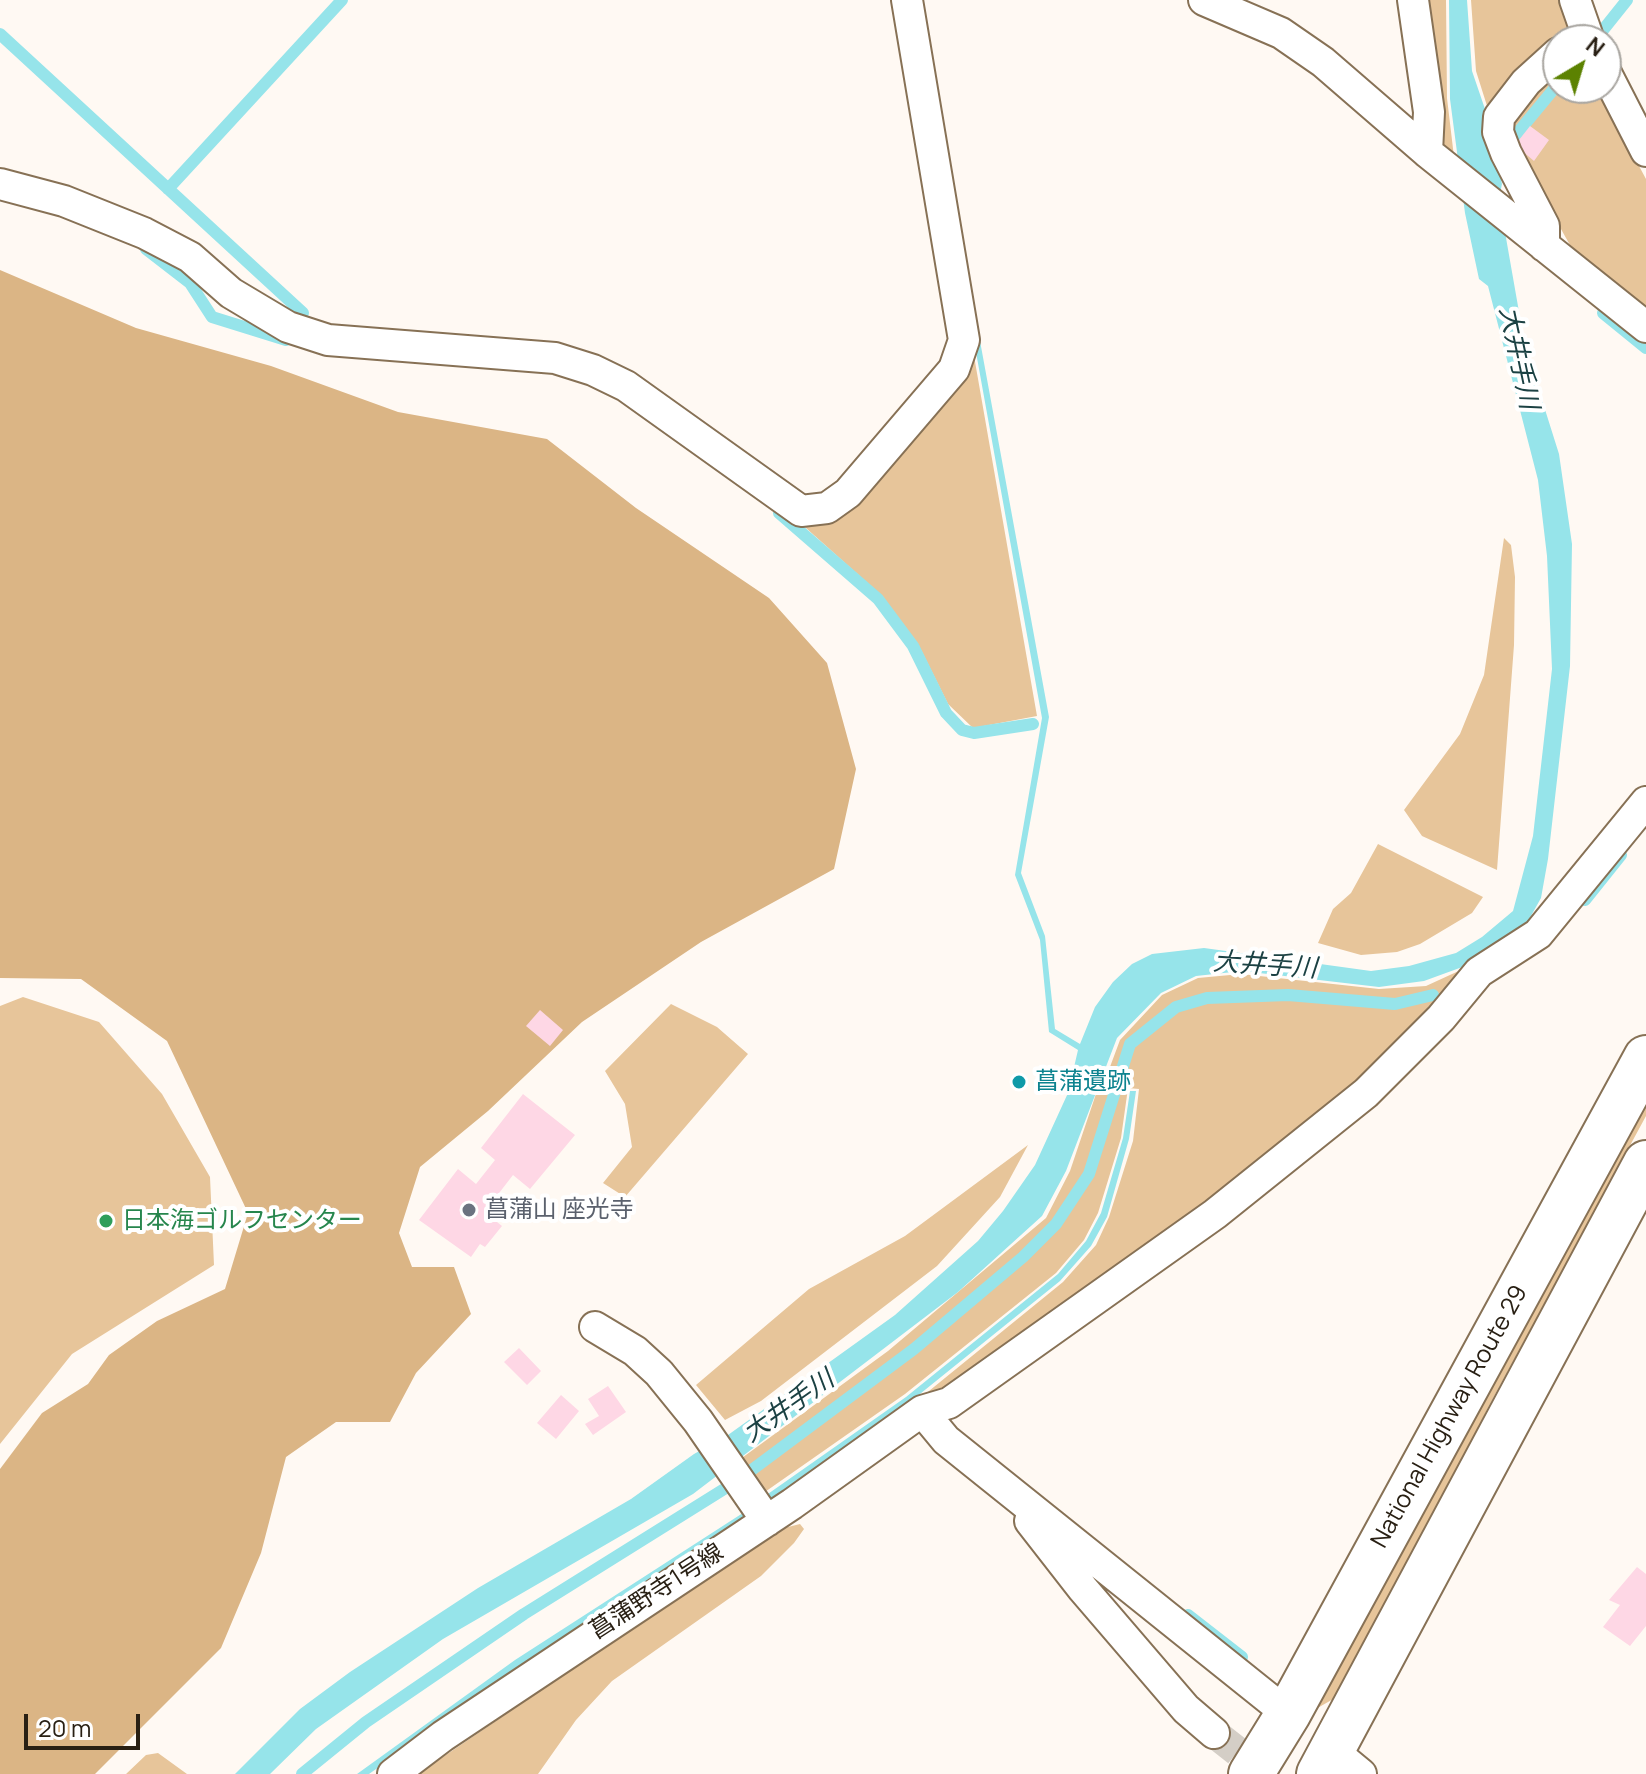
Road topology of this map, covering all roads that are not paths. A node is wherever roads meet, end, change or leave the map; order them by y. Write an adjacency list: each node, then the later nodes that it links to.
1 (907, 0): 10 (street)
2 (1204, 0): 9 (street)
3 (1413, 0): 9 (street)
4 (1575, 0): 5 (street)
5 (1580, 24)
6 (1542, 68): 11 (street)
7 (1622, 104): 8 (street)
8 (1646, 151)
9 (1434, 158): 11 (street)
10 (0, 184)
11 (1544, 246): 12 (street)
12 (1646, 327)
13 (1646, 802): 17 (street, 菖蒲野寺1号線)
14 (1646, 1058): 20 (highway, National Highway Route 29)
15 (1646, 1163): 22 (highway)
16 (595, 1327): 19 (street)
17 (922, 1411): 18 (street); 19 (street, 菖蒲野寺1号線)
18 (999, 1481): 20 (street); 21 (street)
19 (767, 1521): 23 (street, 菖蒲野寺1号線)
20 (1288, 1714): 24 (highway, National Highway Route 29)
21 (1214, 1733)
22 (1337, 1766)
23 (393, 1774)
24 (1251, 1774)

